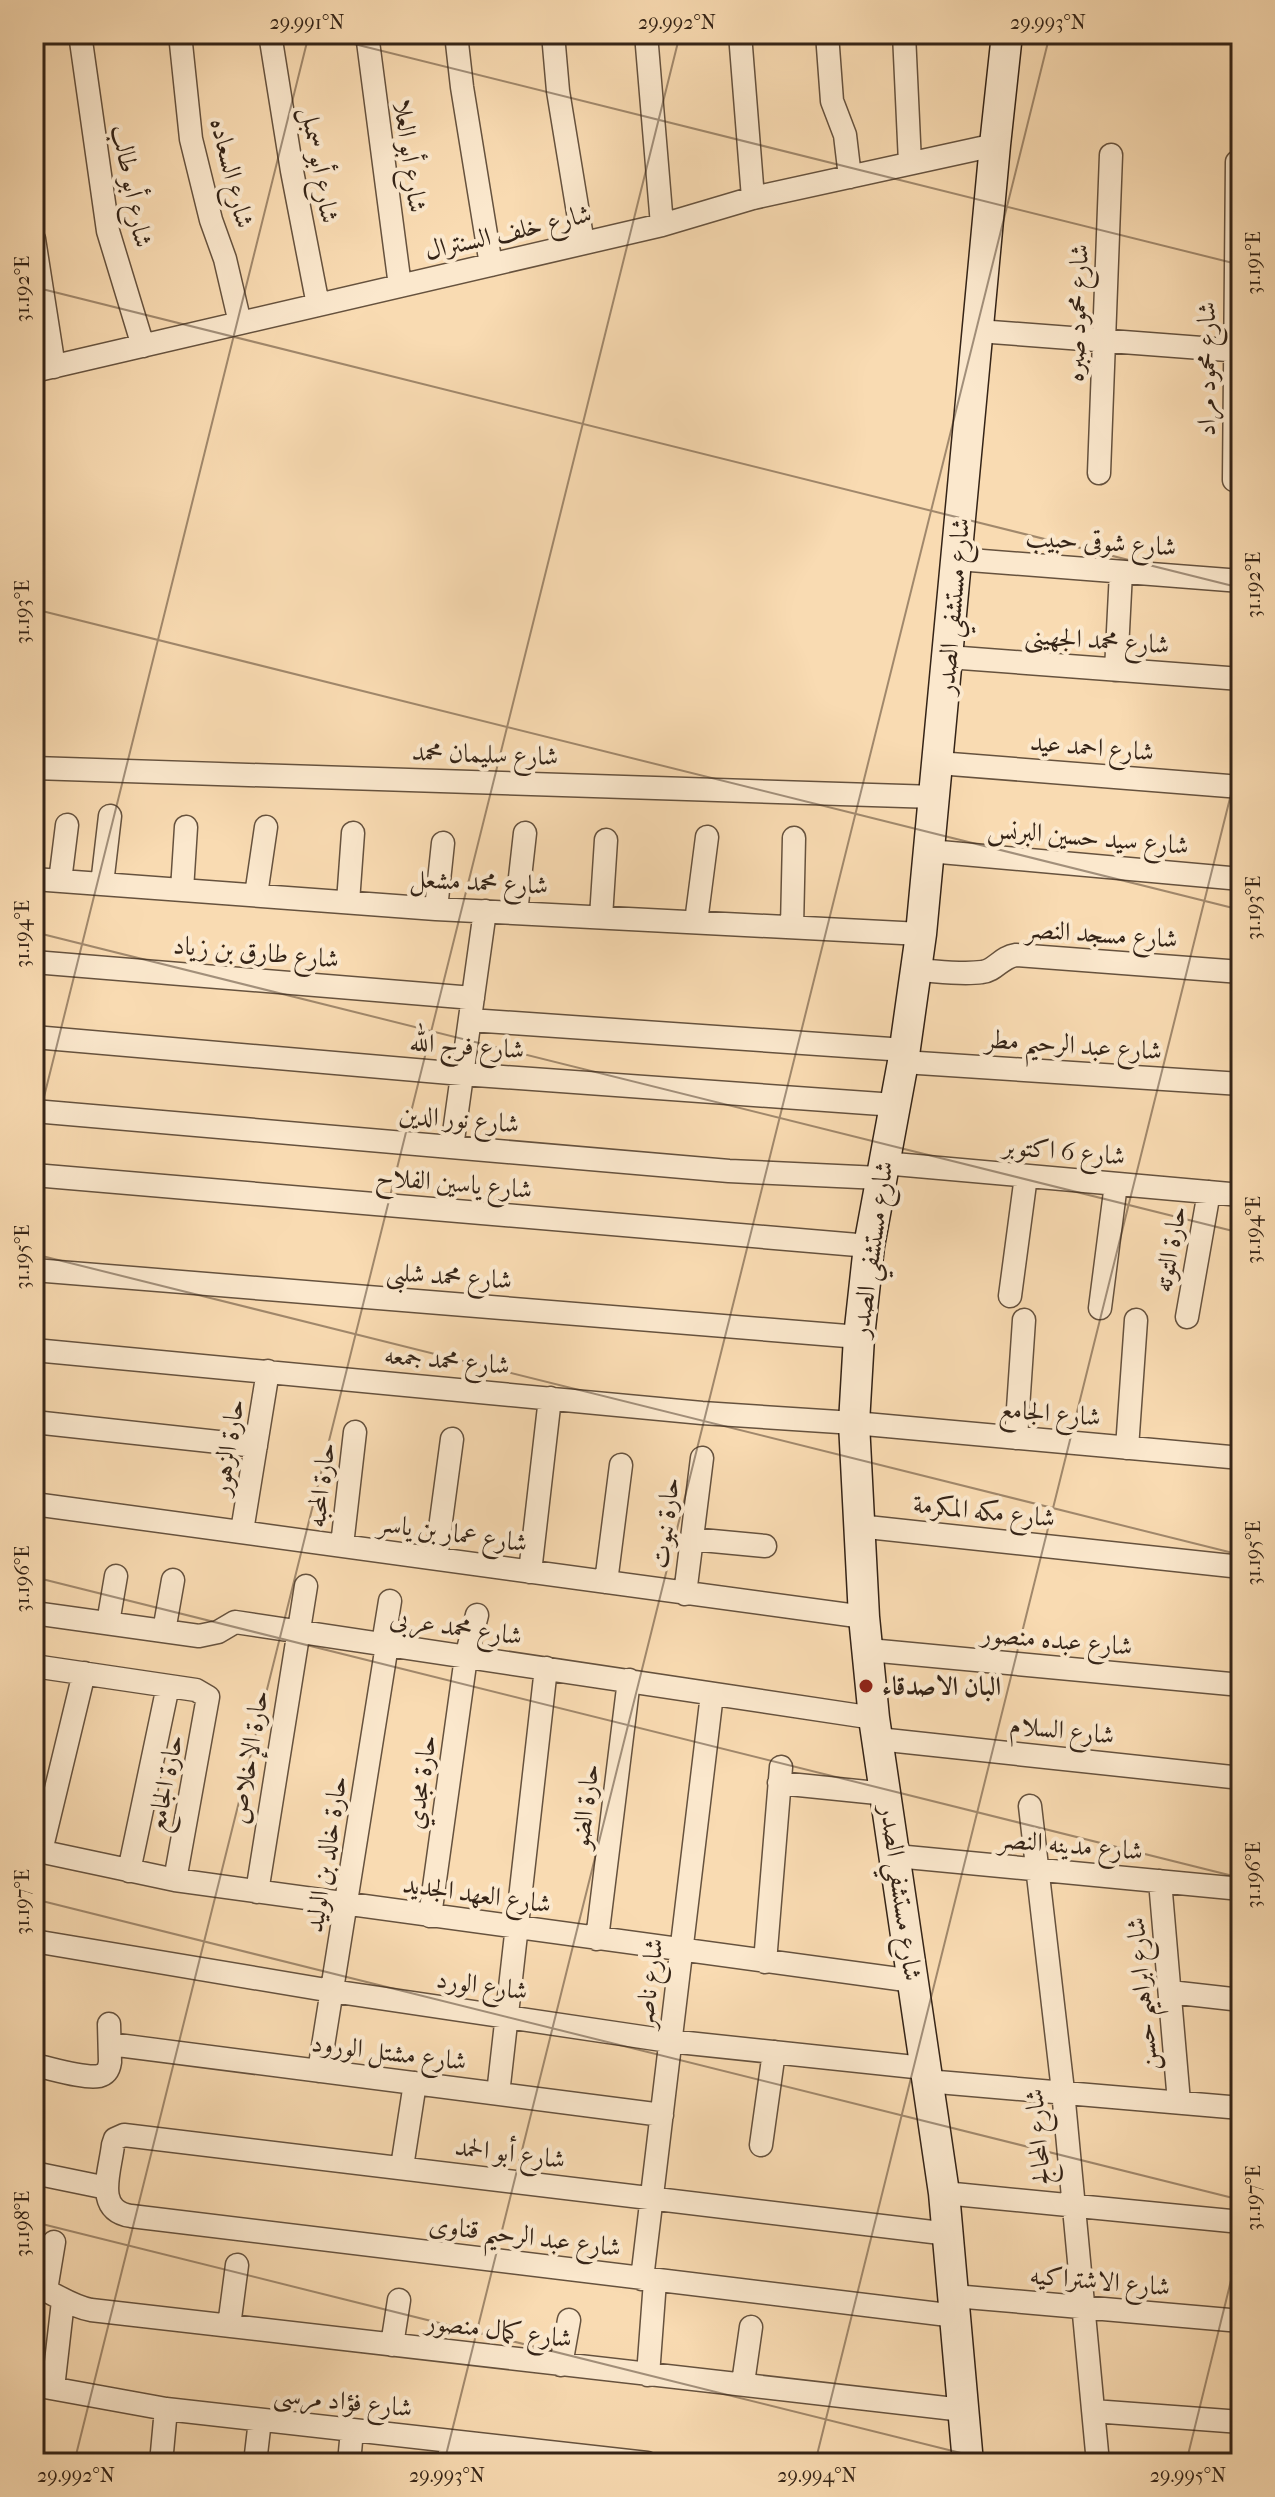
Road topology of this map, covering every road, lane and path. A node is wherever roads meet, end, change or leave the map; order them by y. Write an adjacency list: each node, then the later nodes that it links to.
1 (80, 34): 28 (street, شارع أبو طالب)
2 (180, 34): 25 (street, شارع السعاده)
3 (270, 34): 24 (street, شارع أبو سمبل)
4 (367, 34): 23 (street, شارع أبو العلا)
5 (456, 34): 22 (street)
6 (553, 34): 20 (street)
7 (646, 34): 18 (street)
8 (740, 34): 17 (street)
9 (827, 34): 16 (street)
10 (904, 34): 15 (street)
11 (1007, 34): 12 (street, شارع مستشفي الصدر)
12 (995, 145): 15 (street, شارع خلف السنترال); 26 (street, شارع مستشفي الصدر)
13 (1111, 155): 27 (street, شارع محمود صبره)
14 (1237, 162): 29 (street, شارع محمود مراد)
15 (910, 163): 16 (street, شارع خلف السنترال)
16 (850, 177): 17 (street, شارع خلف السنترال)
17 (753, 198): 18 (street, شارع خلف السنترال)
18 (662, 225): 20 (street, شارع خلف السنترال)
19 (34, 239): 21 (street)
20 (583, 243): 22 (street, شارع خلف السنترال)
21 (36, 263): 30 (street)
22 (491, 265): 23 (street, شارع خلف السنترال)
23 (400, 286): 24 (street, شارع خلف السنترال)
24 (318, 305): 25 (street, شارع خلف السنترال)
25 (240, 323): 28 (street, شارع خلف السنترال)
26 (978, 331): 27 (street); 33 (street, شارع مستشفي الصدر)
27 (1103, 340): 29 (street); 31 (street, شارع محمود صبره)
28 (143, 346): 30 (street, شارع خلف السنترال)
29 (1237, 351): 32 (street, شارع محمود مراد)
30 (44, 369)
31 (1099, 473)
32 (1234, 480)
33 (957, 559): 34 (street, شارع شوقى حبيب); 36 (street, شارع مستشفي الصدر)
34 (1121, 572): 35 (street, شارع شوقى حبيب); 37 (street)
35 (1241, 581)
36 (948, 657): 37 (street, شارع محمد الجهينى); 39 (street, شارع مستشفي الصدر)
37 (1116, 670): 38 (street, شارع محمد الجهينى)
38 (1241, 679)
39 (938, 763): 41 (street, شارع احمد عيد); 42 (street, شارع مستشفي الصدر)
40 (34, 768): 42 (street, شارع سليمان محمد)
41 (1241, 787)
42 (935, 797): 53 (street, شارع مستشفي الصدر)
43 (110, 816): 57 (street)
44 (67, 825): 56 (street)
45 (186, 827): 58 (street)
46 (266, 827): 59 (street)
47 (353, 833): 60 (street)
48 (525, 833): 63 (street)
49 (707, 837): 65 (street)
50 (794, 838): 66 (street)
51 (606, 840): 64 (street)
52 (443, 843): 61 (street)
53 (929, 851): 55 (street, شارع سيد حسين البرنس); 67 (street, شارع مستشفي الصدر)
54 (34, 879): 56 (street, شارع محمد مشعل)
55 (1241, 879)
56 (60, 881): 57 (street, شارع محمد مشعل)
57 (102, 884): 58 (street, شارع محمد مشعل)
58 (182, 890): 59 (street, شارع محمد مشعل)
59 (256, 895): 60 (street, شارع محمد مشعل)
60 (348, 902): 61 (street, شارع محمد مشعل)
61 (436, 909): 62 (street, شارع محمد مشعل)
62 (485, 911): 63 (street, شارع محمد مشعل); 71 (street)
63 (516, 913): 64 (street, شارع محمد مشعل)
64 (601, 917): 65 (street, شارع محمد مشعل)
65 (696, 922): 66 (street, شارع محمد مشعل)
66 (792, 927): 67 (street, شارع محمد مشعل)
67 (921, 934): 69 (street, شارع مستشفي الصدر)
68 (34, 962): 71 (street, شارع طارق بن زياد)
69 (916, 970): 70 (street, شارع مسجد النصر); 74 (street, شارع مستشفي الصدر)
70 (1241, 972)
71 (473, 998): 72 (street)
72 (470, 1020): 74 (street); 75 (street)
73 (34, 1037): 75 (street, شارع فرج الله)
74 (904, 1056): 76 (street, شارع عبد الرحيم مطر); 77 (street, شارع مستشفي الصدر)
75 (462, 1074): 77 (street, شارع فرج الله); 79 (street)
76 (1241, 1084)
77 (895, 1105): 80 (street, شارع مستشفي الصدر)
78 (34, 1111): 79 (street, شارع نور الدين)
79 (452, 1147): 80 (street, شارع نور الدين)
80 (882, 1170): 82 (street, شارع 6 اكتوبر); 86 (street, شارع مستشفي الصدر)
81 (34, 1175): 86 (street, شارع ياسين الفلاح)
82 (1026, 1176): 83 (street, شارع 6 اكتوبر); 88 (street)
83 (1116, 1184): 84 (street, شارع 6 اكتوبر); 89 (street)
84 (1209, 1192): 85 (street, شارع 6 اكتوبر); 90 (street, حارة التوته)
85 (1241, 1195)
86 (869, 1246): 93 (street, شارع مستشفي الصدر)
87 (34, 1270): 93 (street, شارع محمد شلبى)
88 (1010, 1296)
89 (1100, 1308)
90 (1187, 1317)
91 (1024, 1320): 100 (street)
92 (1136, 1320): 103 (street)
93 (859, 1337): 98 (street, شارع مستشفي الصدر)
94 (34, 1350): 95 (street, شارع محمد جمعه)
95 (268, 1371): 96 (street, شارع محمد جمعه); 102 (street, حارة الزهور)
96 (550, 1398): 98 (street, شارع محمد جمعه); 115 (street)
97 (34, 1422): 102 (street)
98 (854, 1423): 100 (street, شارع الجامع); 108 (street, شارع مستشفي الصدر)
99 (355, 1432): 111 (street, حارة المحبه)
100 (1016, 1438): 103 (street, شارع الجامع)
101 (452, 1439): 113 (street)
102 (256, 1446): 109 (street, حارة الزهور)
103 (1127, 1448): 105 (street, شارع الجامع)
104 (702, 1458): 110 (street, حارة نبوت)
105 (1241, 1458)
106 (621, 1465): 118 (street)
107 (34, 1504): 109 (street, شارع عمار بن ياسر)
108 (858, 1526): 114 (street, شارع مكه المكرمة); 124 (street, شارع مستشفي الصدر)
109 (242, 1531): 111 (street, شارع عمار بن ياسر)
110 (691, 1539): 112 (street); 120 (street, حارة نبوت)
111 (342, 1545): 113 (street, شارع عمار بن ياسر)
112 (765, 1546)
113 (436, 1558): 115 (street, شارع عمار بن ياسر)
114 (1241, 1567)
115 (530, 1572): 118 (street, شارع عمار بن ياسر)
116 (116, 1576): 125 (street)
117 (173, 1580): 126 (street)
118 (606, 1582): 120 (street, شارع عمار بن ياسر)
119 (306, 1586): 127 (street, حارة الإخلاص)
120 (685, 1594): 124 (street, شارع عمار بن ياسر)
121 (390, 1601): 128 (street, حارة خالد بن الوليد)
122 (34, 1613): 125 (street, شارع محمد عربى)
123 (477, 1615): 130 (street)
124 (864, 1617): 129 (street, شارع مستشفي الصدر)
125 (108, 1623): 126 (street, شارع محمد عربى)
126 (164, 1631): 127 (street, شارع محمد عربى)
127 (297, 1631): 128 (street, شارع محمد عربى); 149 (street, حارة الإخلاص)
128 (385, 1644): 130 (street, شارع محمد عربى); 150 (street, حارة خالد بن الوليد)
129 (869, 1650): 135 (street, شارع عبده منصور); 138 (street, شارع مستشفي الصدر)
130 (466, 1657): 132 (street, شارع محمد عربى); 151 (street, حارة مجدي)
131 (34, 1666): 133 (street)
132 (546, 1668): 134 (street, شارع محمد عربى); 152 (street)
133 (84, 1673): 136 (street); 142 (street)
134 (629, 1680): 137 (street, شارع محمد عربى); 153 (street, حارة الضو)
135 (1241, 1685)
136 (168, 1686): 145 (street); 146 (street, حارة الجامع)
137 (712, 1694): 138 (street, شارع محمد عربى); 155 (street, شارع ناصر)
138 (876, 1728): 139 (street, شارع السلام); 140 (street, شارع مستشفي الصدر)
139 (1241, 1778)
140 (887, 1794): 143 (street, شارع مستشفي الصدر); 156 (street)
141 (1030, 1806): 144 (street, شارع المحالج)
142 (37, 1850): 145 (street, شارع العهد الجديد)
143 (896, 1856): 144 (street, شارع مدينه النصر); 157 (street, شارع مستشفي الصدر)
144 (1036, 1870): 147 (street, شارع مدينه النصر); 168 (street, شارع المحالج)
145 (129, 1871): 146 (street, شارع العهد الجديد)
146 (175, 1880): 149 (street, شارع العهد الجديد)
147 (1160, 1881): 148 (street, شارع مدينه النصر); 159 (street, شارع ابراهيم حسن)
148 (1241, 1889)
149 (257, 1892): 150 (street, شارع العهد الجديد)
150 (346, 1903): 151 (street, شارع العهد الجديد); 158 (street, حارة خالد بن الوليد)
151 (430, 1916): 152 (street, شارع العهد الجديد)
152 (517, 1929): 153 (street, شارع العهد الجديد); 161 (street)
153 (597, 1939): 155 (street, شارع العهد الجديد)
154 (34, 1941): 158 (street, شارع الورد)
155 (682, 1950): 156 (street, شارع العهد الجديد); 162 (street, شارع ناصر)
156 (765, 1962): 157 (street, شارع العهد الجديد)
157 (913, 1981): 166 (street, شارع مستشفي الصدر)
158 (332, 1991): 161 (street, شارع الورد); 165 (street, حارة خالد بن الوليد)
159 (1170, 1992): 160 (street); 170 (street, شارع ابراهيم حسن)
160 (1241, 2000)
161 (507, 2017): 162 (street, شارع الورد); 169 (street)
162 (669, 2041): 163 (street, شارع الورد); 172 (street, شارع ناصر)
163 (774, 2052): 166 (street, شارع الورد); 173 (street)
164 (34, 2065): 165 (street, شارع مشتل الورود)
165 (319, 2071): 167 (street, شارع مشتل الورود)
166 (925, 2075): 168 (street, شارع الورد); 177 (street, شارع مستشفي الصدر)
167 (415, 2083): 169 (street, شارع مشتل الورود); 174 (street)
168 (1063, 2091): 170 (street, شارع الورد); 179 (street, شارع المحالج)
169 (498, 2094): 172 (street, شارع مشتل الورود)
170 (1179, 2102): 171 (street, شارع الورد)
171 (1241, 2108)
172 (662, 2115): 178 (street, شارع ناصر)
173 (761, 2145)
174 (402, 2167): 176 (street, شارع أبو الحمد); 178 (street, شارع أبو الحمد)
175 (34, 2173): 176 (street)
176 (107, 2188): 184 (street, شارع عبد الرحيم قناوى)
177 (944, 2193): 179 (street); 181 (street, شارع مستشفي الصدر)
178 (652, 2199): 181 (street, شارع أبو الحمد); 184 (street, شارع ناصر)
179 (1072, 2206): 180 (street); 188 (street, شارع المحالج)
180 (1241, 2222)
181 (949, 2234): 187 (street, شارع مستشفي الصدر)
182 (54, 2242): 185 (street)
183 (237, 2265): 191 (street)
184 (648, 2280): 187 (street, شارع عبد الرحيم قناوى); 195 (street, شارع ناصر)
185 (48, 2292): 191 (street, شارع كمال منصور); 197 (street)
186 (399, 2300): 193 (street)
187 (955, 2306): 188 (street, شارع الاشتراكيه); 199 (street, شارع مستشفي الصدر)
188 (1082, 2307): 190 (street, شارع الاشتراكيه); 200 (street, شارع المحالج)
189 (569, 2320): 194 (street)
190 (1241, 2321)
191 (229, 2326): 193 (street, شارع كمال منصور)
192 (751, 2327): 196 (street)
193 (392, 2345): 194 (street, شارع كمال منصور)
194 (561, 2365): 195 (street, شارع كمال منصور)
195 (648, 2375): 196 (street, شارع كمال منصور)
196 (743, 2383): 199 (street, شارع كمال منصور)
197 (43, 2387): 198 (street, شارع فؤاد مرسى)
198 (166, 2409): 201 (street, شارع فؤاد مرسى); 206 (street)
199 (963, 2410): 210 (street, شارع مستشفي الصدر)
200 (1093, 2411): 202 (street); 211 (street, شارع المحالج)
201 (260, 2420): 203 (street, شارع فؤاد مرسى); 207 (street)
202 (1241, 2422)
203 (352, 2430): 204 (street, شارع فؤاد مرسى); 208 (street)
204 (450, 2452): 205 (street, شارع فؤاد مرسى)
205 (552, 2458): 209 (street, شارع فؤاد مرسى)
206 (161, 2463)
207 (255, 2463)
208 (349, 2463)
209 (645, 2463)
210 (968, 2463)
211 (1098, 2463)

